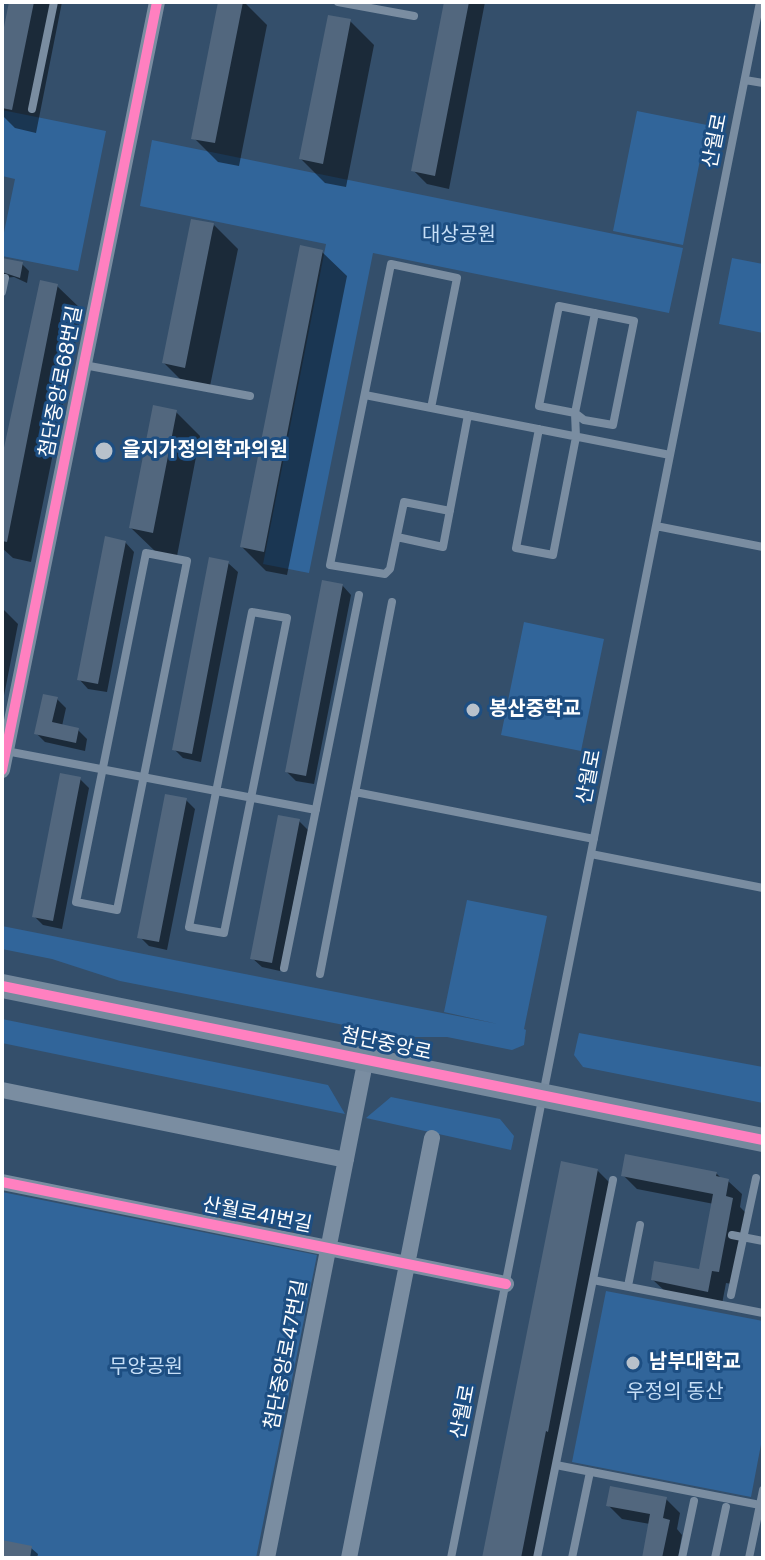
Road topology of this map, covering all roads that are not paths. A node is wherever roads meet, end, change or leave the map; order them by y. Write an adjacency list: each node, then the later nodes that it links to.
1 (54, 2): 8 (lane)
2 (157, 2): 12 (street, 첨단중앙로68번길)
3 (338, 2): 5 (lane)
4 (760, 2): 6 (lane, 산월로)
5 (414, 16)
6 (745, 80): 7 (lane); 20 (lane, 산월로)
7 (763, 83)
8 (32, 109)
9 (5, 278): 10 (lane)
10 (2, 292)
11 (595, 313): 16 (lane); 16 (lane); 16 (lane)
12 (84, 365): 14 (lane); 27 (street, 첨단중앙로68번길)
13 (365, 395): 15 (lane); 15 (lane); 23 (lane)
14 (250, 396)
15 (431, 408): 17 (lane)
16 (575, 413): 19 (lane)
17 (468, 415): 18 (lane); 21 (lane)
18 (539, 429): 19 (lane); 19 (lane)
19 (576, 437): 20 (lane)
20 (670, 455): 22 (lane, 산월로)
21 (450, 511): 23 (lane); 23 (lane)
22 (656, 526): 24 (lane); 35 (lane, 산월로)
23 (397, 537)
24 (763, 547)
25 (359, 595): 34 (lane)
26 (392, 602): 32 (lane)
27 (6, 751): 28 (street, 첨단중앙로68번길); 29 (lane)
28 (2, 770)
29 (103, 770): 30 (lane); 30 (lane); 30 (lane)
30 (144, 777): 31 (lane)
31 (216, 791): 33 (lane); 33 (lane); 33 (lane)
32 (355, 792): 35 (lane); 39 (lane)
33 (251, 798): 34 (lane)
34 (316, 810): 38 (lane)
35 (594, 839): 36 (lane, 산월로)
36 (591, 854): 37 (lane); 43 (lane, 산월로)
37 (763, 888)
38 (284, 968)
39 (320, 974)
40 (2, 986): 41 (street, 첨단중앙로)
41 (366, 1058): 43 (street, 첨단중앙로); 46 (street, 첨단중앙로47번길)
42 (2, 1090): 46 (street)
43 (543, 1096): 45 (street, 첨단중앙로); 57 (lane, 산월로)
44 (432, 1138): 55 (street)
45 (763, 1140)
46 (346, 1160): 54 (street, 첨단중앙로47번길)
47 (756, 1178): 52 (lane)
48 (613, 1180): 56 (lane)
49 (2, 1182): 54 (street, 산월로41번길)
50 (640, 1225): 58 (lane)
51 (732, 1235): 52 (lane)
52 (743, 1237): 53 (lane); 59 (lane)
53 (763, 1241)
54 (328, 1248): 55 (street, 산월로41번길); 67 (street, 첨단중앙로47번길)
55 (407, 1264): 57 (street, 산월로41번길); 68 (street)
56 (593, 1280): 58 (lane); 61 (lane)
57 (506, 1284): 69 (lane, 산월로)
58 (628, 1286): 60 (lane)
59 (731, 1295)
60 (763, 1313)
61 (556, 1465): 62 (lane); 70 (lane)
62 (590, 1472): 65 (lane); 71 (lane)
63 (763, 1490): 65 (lane)
64 (694, 1501): 72 (lane)
65 (760, 1505): 74 (lane)
66 (726, 1507): 73 (lane)
67 (267, 1558)
68 (349, 1558)
69 (451, 1558)
70 (537, 1558)
71 (572, 1558)
72 (682, 1558)
73 (715, 1558)
74 (749, 1558)

